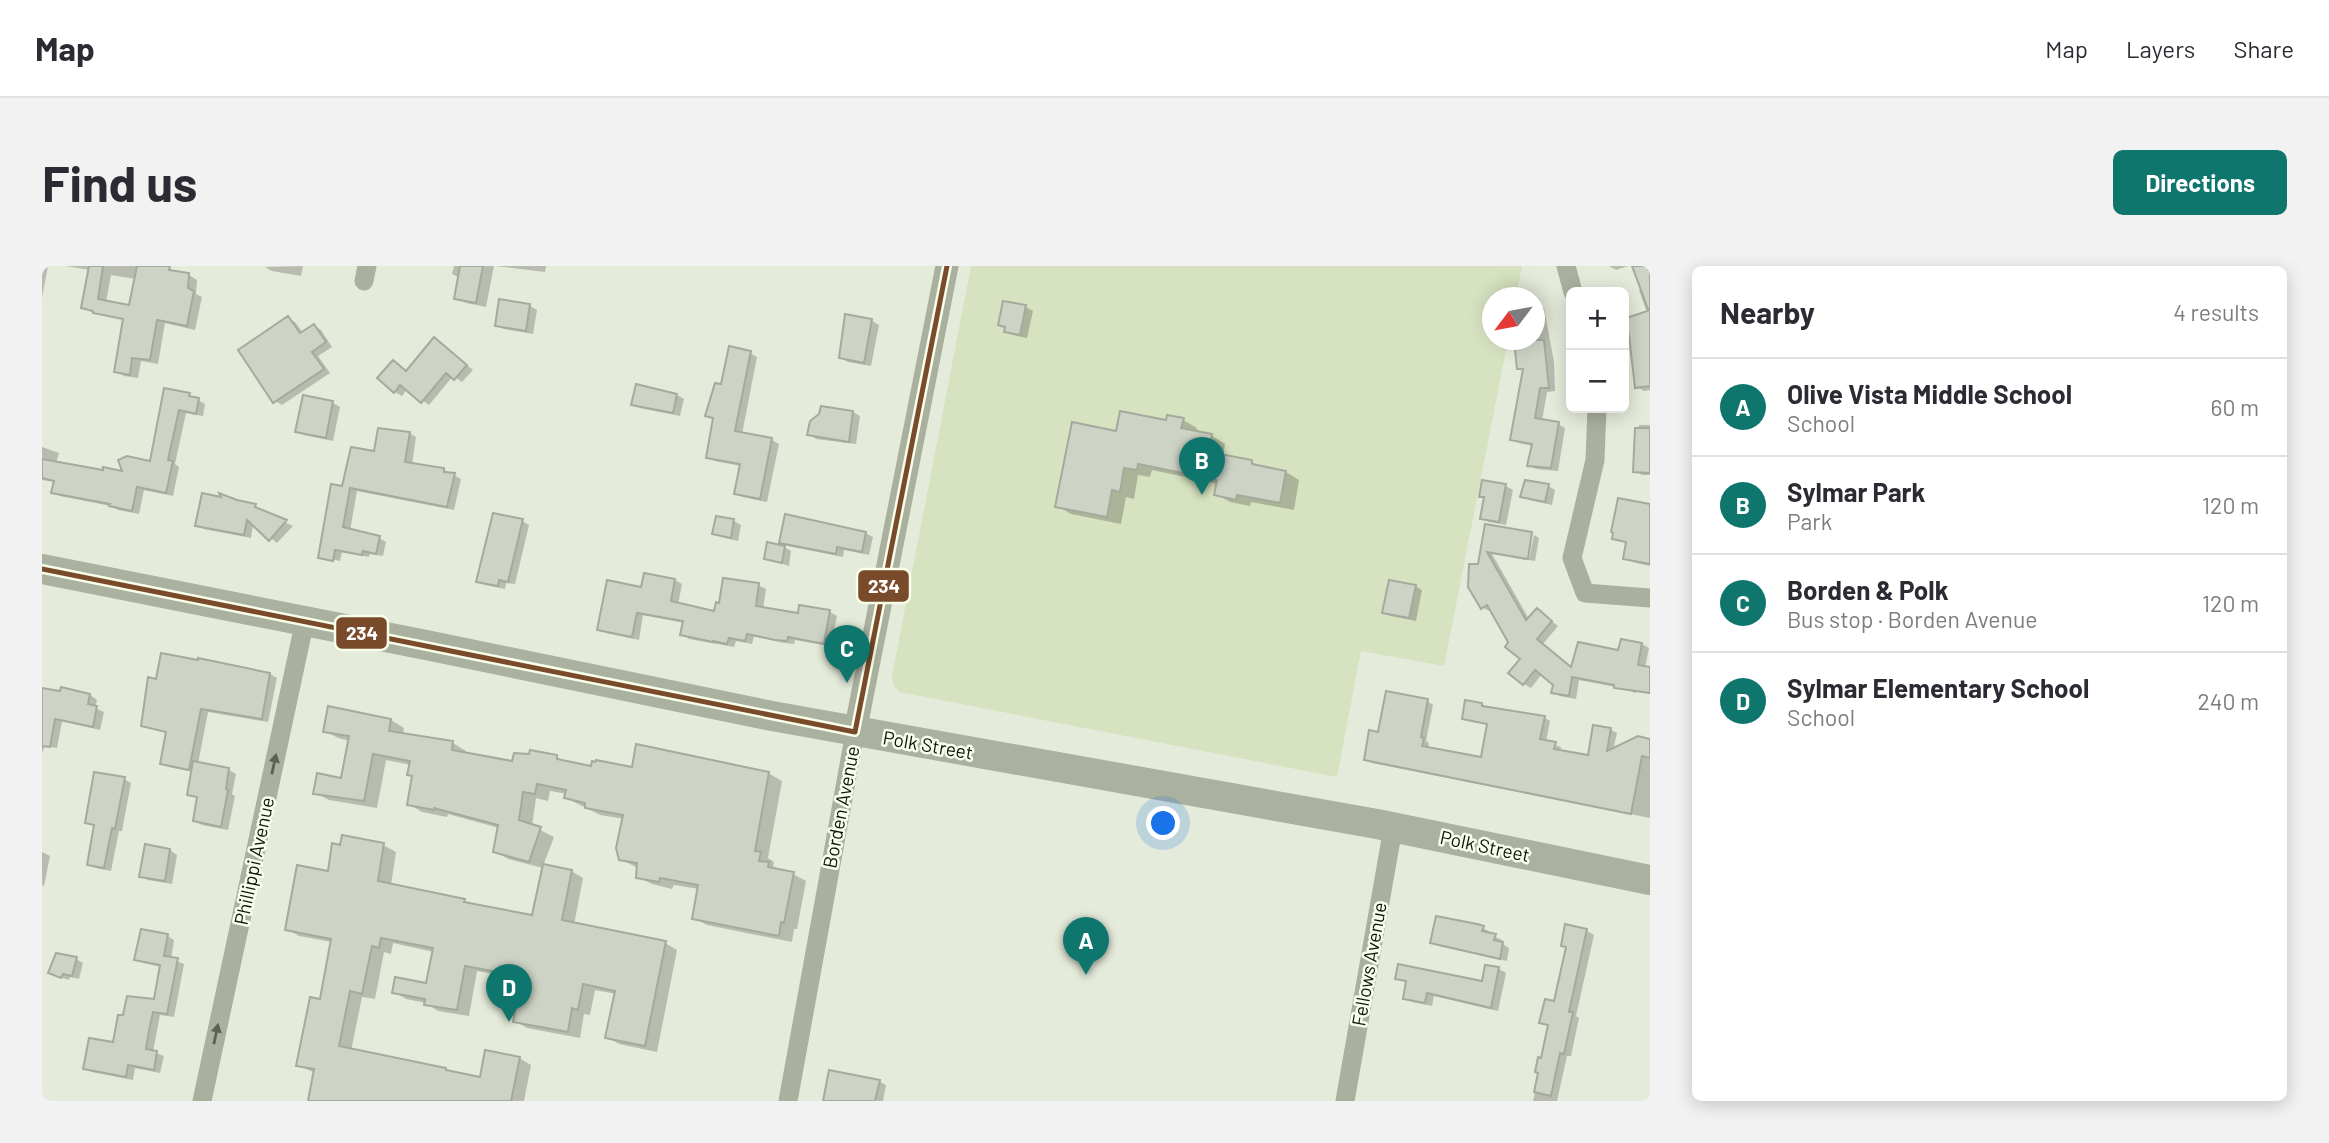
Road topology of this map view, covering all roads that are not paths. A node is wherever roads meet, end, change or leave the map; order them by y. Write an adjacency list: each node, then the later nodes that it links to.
1 (947, 266): 8 (street, Borden Avenue)
2 (1566, 266): 3 (street)
3 (1572, 287)
4 (1597, 413): 6 (street)
5 (42, 569): 7 (main road, Polk Street)
6 (1650, 598)
7 (305, 620): 8 (main road, Polk Street); 11 (street, Phillippi Avenue, one-way to 7)
8 (855, 732): 9 (main road, Polk Street); 12 (street, Borden Avenue)
9 (1393, 828): 10 (main road, Polk Street); 13 (street, Fellows Avenue)
10 (1650, 880)
11 (202, 1101)
12 (788, 1101)
13 (1345, 1101)

